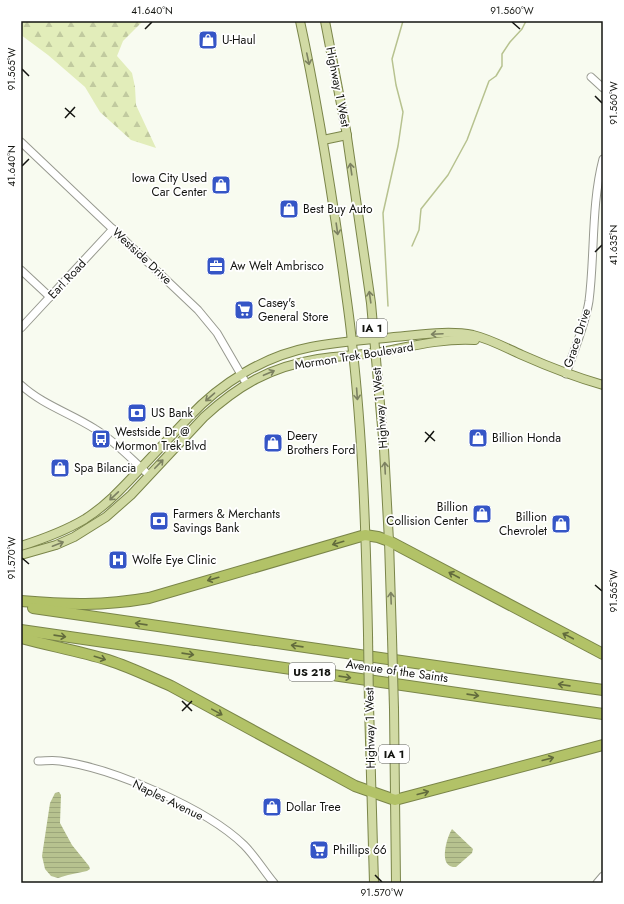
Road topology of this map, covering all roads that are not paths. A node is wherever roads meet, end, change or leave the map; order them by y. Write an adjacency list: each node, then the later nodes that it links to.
1 (300, 21): 6 (main road, Highway 1 West / IA 1, one-way to 6)
2 (325, 21): 5 (main road, Highway 1 West / IA 1)
3 (591, 77): 4 (street)
4 (603, 88)
5 (347, 135): 6 (main road); 13 (main road, Highway 1 West / IA 1, one-way to 5)
6 (323, 140): 15 (main road, Highway 1 West / IA 1, one-way to 15)
7 (21, 142): 9 (street, Westside Drive)
8 (603, 159): 19 (street, Grace Drive)
9 (113, 229): 11 (street, Earl Road); 18 (street, Westside Drive)
10 (21, 270): 11 (street)
11 (50, 297): 12 (street, Earl Road)
12 (21, 328)
13 (374, 339): 14 (main road, Mormon Trek Boulevard, one-way to 13); 15 (main road, Mormon Trek Boulevard); 16 (main road, Highway 1 West / IA 1)
14 (489, 340): 16 (main road, Mormon Trek Boulevard); 19 (main road, Mormon Trek Boulevard)
15 (352, 342): 17 (main road, Highway 1 West / IA 1); 18 (main road, Mormon Trek Boulevard)
16 (375, 353): 17 (main road, Mormon Trek Boulevard); 26 (main road, Highway 1 West / IA 1, one-way to 16)
17 (354, 355): 20 (main road, Mormon Trek Boulevard, one-way to 17); 25 (main road, Highway 1 West / IA 1, one-way to 25)
18 (242, 374): 20 (street, Westside Drive); 23 (main road, Mormon Trek Boulevard, one-way to 23)
19 (566, 374): 22 (main road, Mormon Trek Boulevard)
20 (246, 383): 24 (main road, Mormon Trek Boulevard, one-way to 20)
21 (21, 385): 23 (street)
22 (603, 385)
23 (141, 468): 24 (street); 27 (main road, Mormon Trek Boulevard, one-way to 27)
24 (149, 475): 28 (main road, Mormon Trek Boulevard, one-way to 24)
25 (365, 535): 26 (highway); 29 (highway, one-way to 29); 38 (main road, Highway 1 West / IA 1, bridge)
26 (389, 541): 33 (highway, one-way to 26); 39 (main road, Highway 1 West / IA 1, one-way to 26, bridge)
27 (21, 546)
28 (21, 555)
29 (21, 601)
30 (21, 606): 34 (highway, Avenue of the Saints / US 218, one-way to 30)
31 (21, 630): 35 (highway, Avenue of the Saints / US 218, one-way to 35)
32 (21, 638): 38 (highway, one-way to 38)
33 (603, 654)
34 (603, 690)
35 (603, 714)
36 (603, 745): 39 (highway, one-way to 36)
37 (38, 761): 41 (street, Naples Avenue)
38 (372, 792): 39 (highway); 42 (main road, IA 1)
39 (395, 800): 43 (main road, IA 1)
40 (603, 876): 44 (street)
41 (274, 883)
42 (374, 883)
43 (396, 883)
44 (597, 883)

